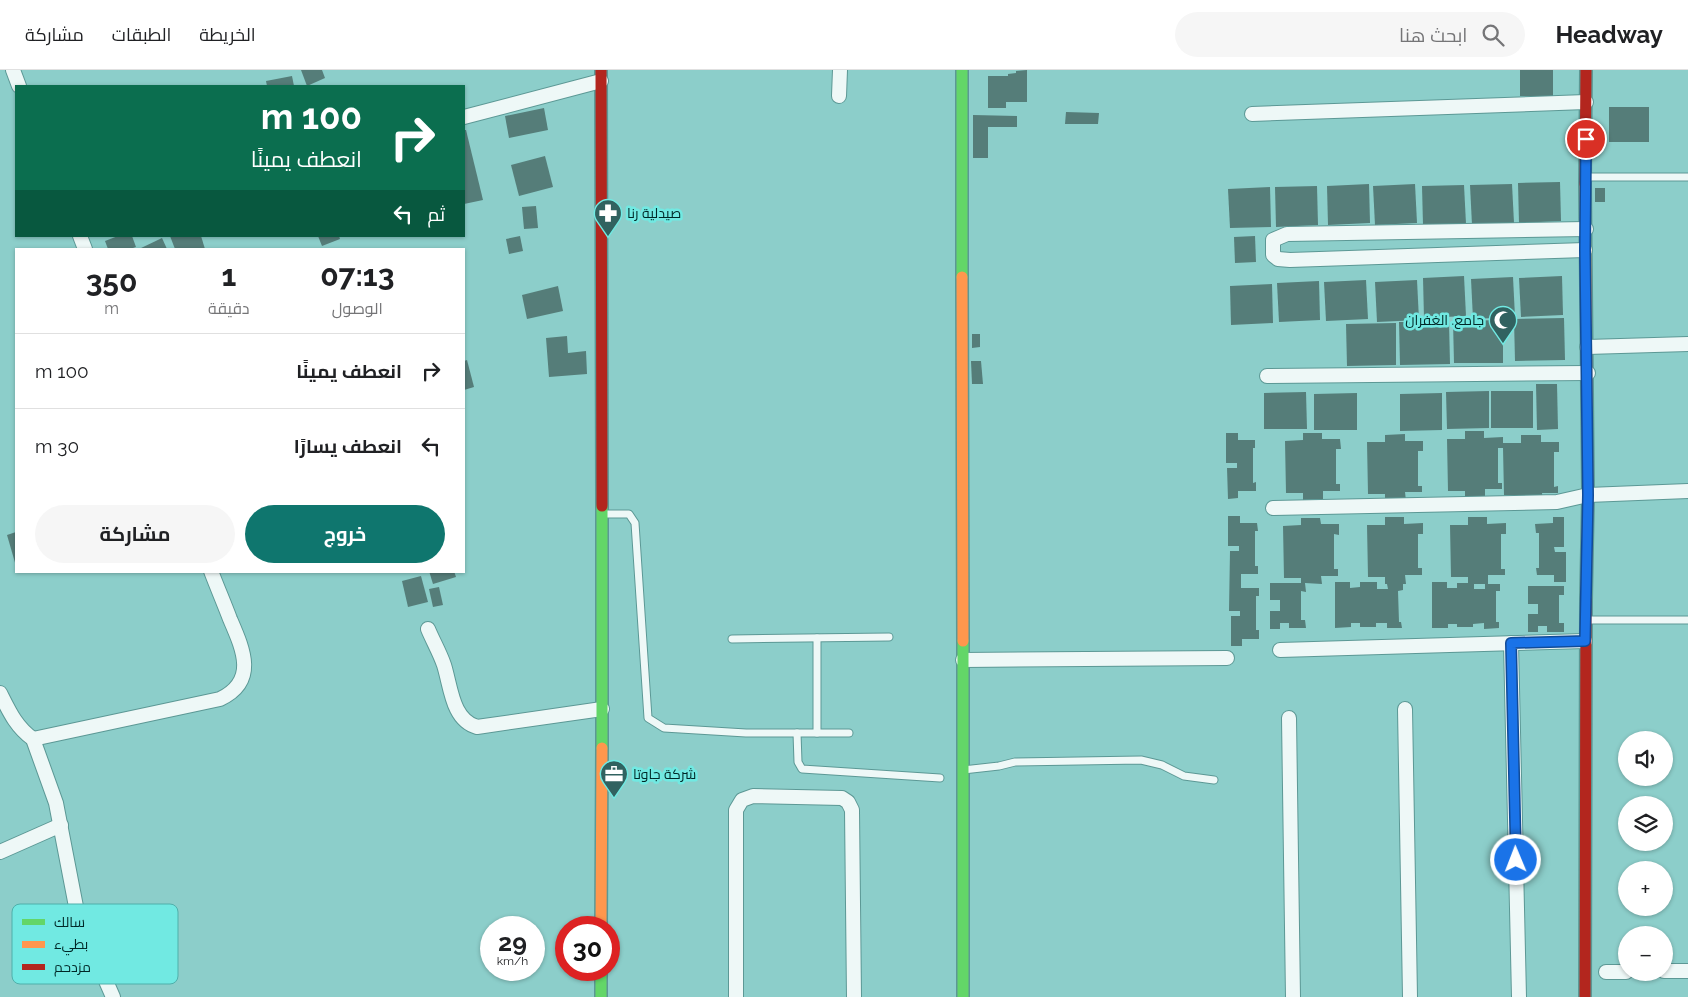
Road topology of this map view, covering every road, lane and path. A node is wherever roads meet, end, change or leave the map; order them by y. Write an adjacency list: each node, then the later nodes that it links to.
1 (12, 70): 6 (street)
2 (840, 70): 7 (street)
3 (962, 70): 34 (street)
4 (1586, 70): 8 (street)
5 (601, 75): 10 (street); 22 (street)
6 (19, 85)
7 (839, 96)
8 (1586, 102): 9 (street); 11 (street)
9 (1252, 114)
10 (465, 117)
11 (1586, 177): 12 (lane); 13 (street)
12 (1688, 177)
13 (1586, 229): 14 (street); 14 (street)
14 (1585, 250): 16 (street)
15 (1688, 344): 16 (street)
16 (1587, 347): 17 (street)
17 (1588, 373): 18 (street); 20 (street)
18 (1267, 376)
19 (1688, 491): 20 (street)
20 (1588, 495): 21 (street); 24 (street)
21 (1273, 508)
22 (602, 514): 36 (street); 39 (lane)
23 (212, 573): 42 (street)
24 (1586, 620): 25 (lane); 30 (street)
25 (1688, 620)
26 (428, 629): 36 (street)
27 (889, 637): 28 (lane)
28 (816, 638): 29 (lane); 40 (lane)
29 (732, 639)
30 (1585, 641): 31 (street); 64 (street)
31 (1511, 643): 32 (street); 63 (street)
32 (1280, 650)
33 (1227, 658): 34 (street)
34 (963, 660): 43 (street)
35 (0, 693): 42 (street)
36 (602, 709): 49 (street)
37 (1405, 709): 62 (street)
38 (1289, 718): 61 (street)
39 (797, 733): 40 (lane); 44 (lane)
40 (817, 733): 41 (lane)
41 (849, 733)
42 (33, 739): 46 (street)
43 (963, 770): 45 (lane); 60 (street)
44 (940, 778)
45 (1214, 780)
46 (61, 825): 47 (street); 48 (street)
47 (0, 852)
48 (75, 904)
49 (601, 916)
50 (1673, 971): 51 (street)
51 (1688, 971)
52 (1606, 972): 53 (street)
53 (1618, 972)
54 (601, 981): 57 (street)
55 (107, 984): 56 (street)
56 (113, 997)
57 (601, 997)
58 (736, 997): 59 (street)
59 (854, 997)
60 (964, 997)
61 (1293, 997)
62 (1410, 997)
63 (1519, 997)
64 (1585, 997)

